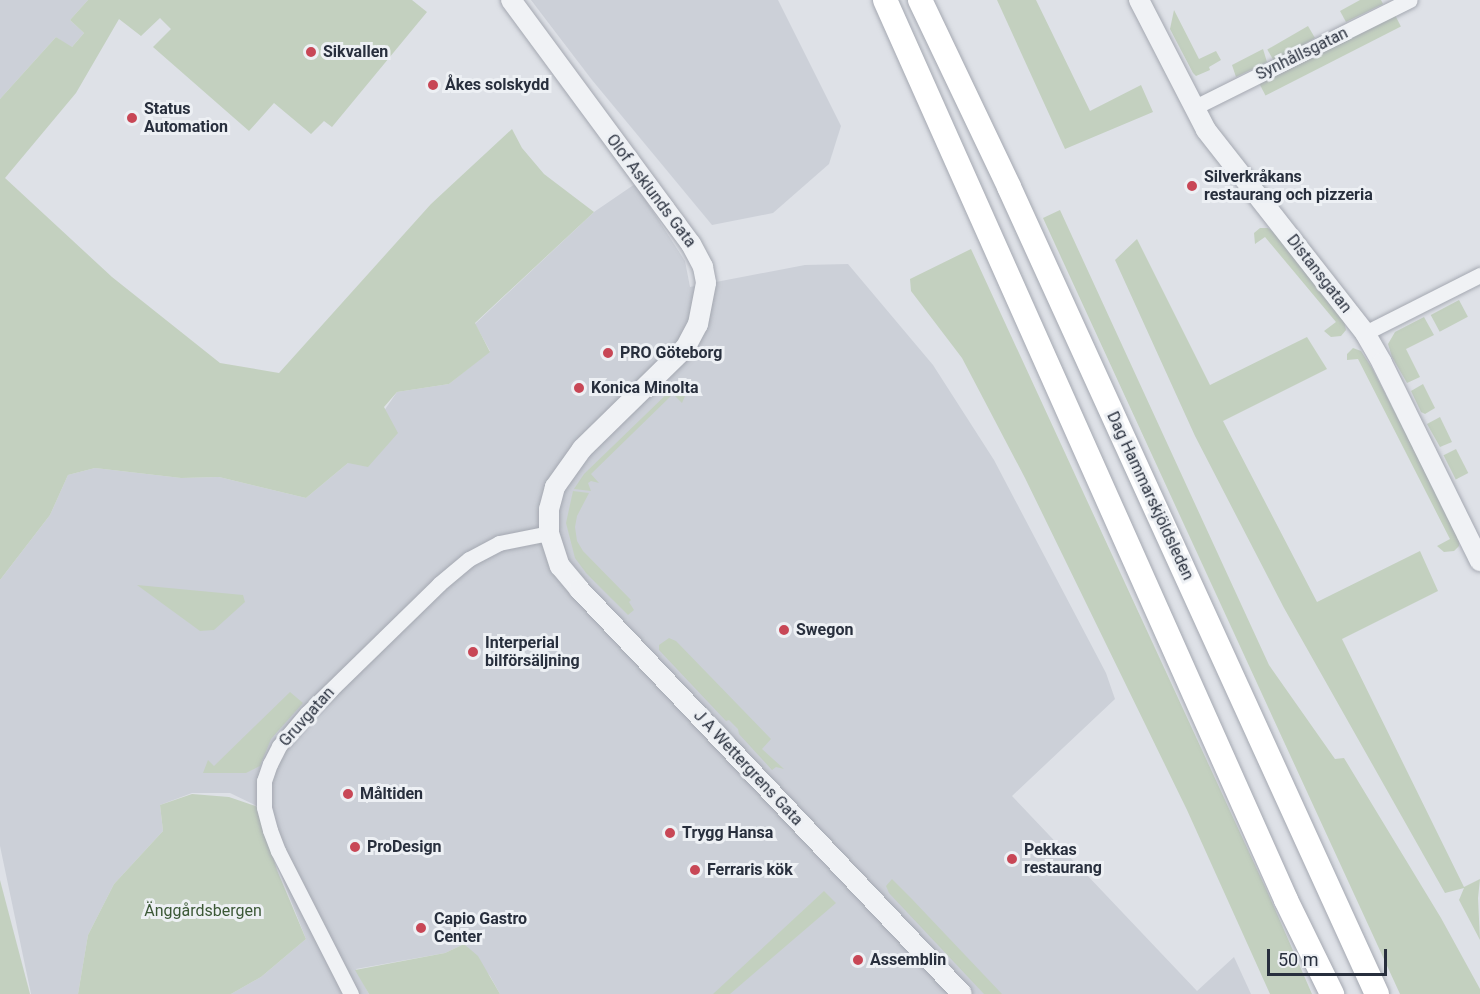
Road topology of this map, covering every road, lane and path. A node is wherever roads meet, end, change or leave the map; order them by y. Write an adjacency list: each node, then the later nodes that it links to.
1 (511, 0): 13 (street, Olof Asklunds Gata)
2 (871, 0): 10 (main road)
3 (885, 0): 10 (main road)
4 (920, 0): 9 (main road, Dag Hammarskjöldsleden)
5 (932, 0): 9 (main road)
6 (1139, 0): 8 (street, Distansgatan)
7 (1410, 0): 8 (street, Synhållsgatan)
8 (1193, 108): 12 (street, Distansgatan)
9 (1004, 177): 20 (main road, Dag Hammarskjöldsleden)
10 (980, 207): 15 (main road)
11 (1480, 275): 12 (street)
12 (1365, 333): 14 (street, Distansgatan)
13 (549, 533): 16 (street, Gruvgatan); 17 (street, J A Wettergrens Gata)
14 (1478, 552)
15 (1287, 900): 18 (main road); 19 (main road)
16 (351, 994)
17 (962, 994)
18 (1327, 994)
19 (1332, 994)
20 (1377, 994)

